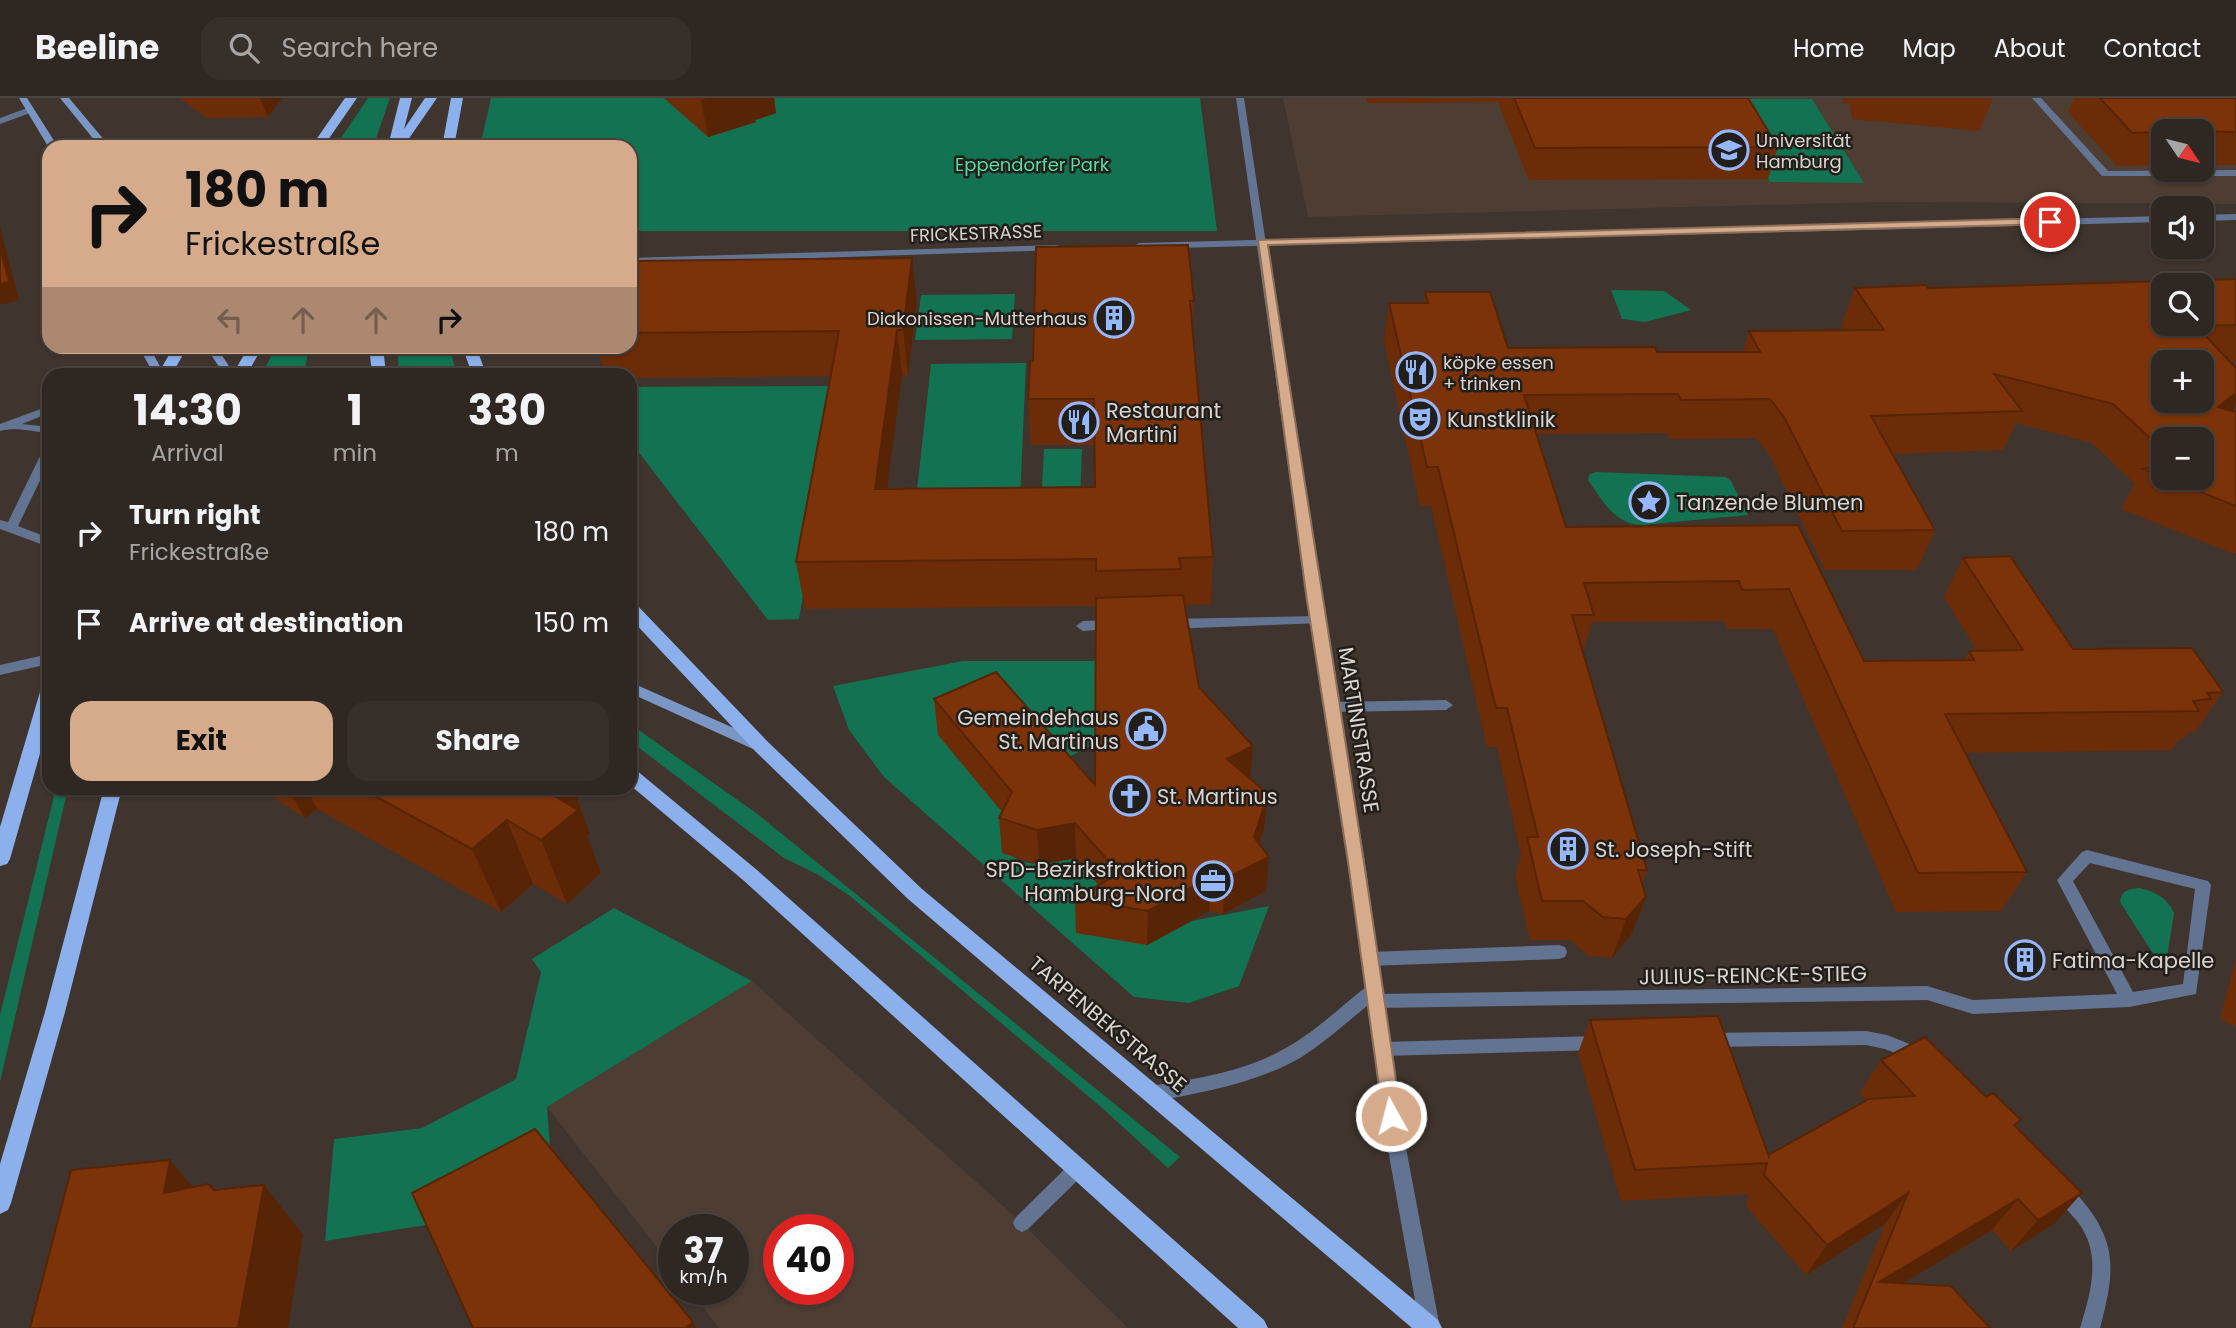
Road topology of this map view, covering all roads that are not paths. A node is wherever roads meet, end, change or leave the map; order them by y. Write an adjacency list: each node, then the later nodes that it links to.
1 (23, 98): 9 (main road)
2 (64, 98): 12 (main road)
3 (351, 98): 13 (main road)
4 (406, 98): 14 (main road)
5 (431, 98): 15 (main road)
6 (457, 98): 16 (main road)
7 (1240, 98): 21 (street, MARTINISTRASSE)
8 (2036, 98): 17 (street)
9 (30, 110): 10 (street); 11 (main road)
10 (0, 121)
11 (49, 140)
12 (99, 140)
13 (320, 140)
14 (397, 140)
15 (400, 140)
16 (449, 140)
17 (2236, 173)
18 (2236, 217): 19 (street)
19 (2214, 218)
20 (2151, 219): 21 (street)
21 (1262, 242): 22 (street); 34 (street, MARTINISTRASSE)
22 (1122, 246)
23 (1066, 248): 24 (street, FRICKESTRASSE)
24 (637, 261)
25 (175, 354): 26 (main road)
26 (164, 368)
27 (42, 412): 28 (street)
28 (1, 427): 29 (street)
29 (42, 429)
30 (42, 462): 31 (street)
31 (5, 526): 32 (street)
32 (42, 540)
33 (637, 615): 44 (main road, TARPENBEKSTRASSE)
34 (1317, 620): 35 (street); 42 (street, MARTINISTRASSE)
35 (1152, 624)
36 (1125, 625): 37 (street)
37 (1083, 626)
38 (42, 661): 39 (street)
39 (0, 670)
40 (637, 690): 44 (main road, TARPENBEKSTRASSE)
41 (1446, 705): 42 (street)
42 (1333, 707): 49 (street, MARTINISTRASSE)
43 (42, 716): 47 (main road)
44 (762, 747): 56 (main road, TARPENBEKSTRASSE)
45 (637, 781): 57 (main road)
46 (111, 795): 59 (main road)
47 (0, 859)
48 (1559, 952): 49 (street)
49 (1369, 959): 50 (street, MARTINISTRASSE)
50 (1375, 996): 51 (street, JULIUS-REINCKE-STIEG); 54 (street, MARTINISTRASSE); 56 (street)
51 (2129, 1000): 51 (street, JULIUS-REINCKE-STIEG)
52 (1689, 1040): 55 (street)
53 (1620, 1042): 54 (street)
54 (1383, 1049): 62 (street, MARTINISTRASSE)
55 (1938, 1066)
56 (1150, 1094): 62 (main road, TARPENBEKSTRASSE)
57 (1078, 1168): 60 (street); 61 (main road)
58 (2052, 1180): 63 (street)
59 (0, 1203)
60 (1022, 1223)
61 (1256, 1328)
62 (1430, 1328)
63 (2090, 1328)

